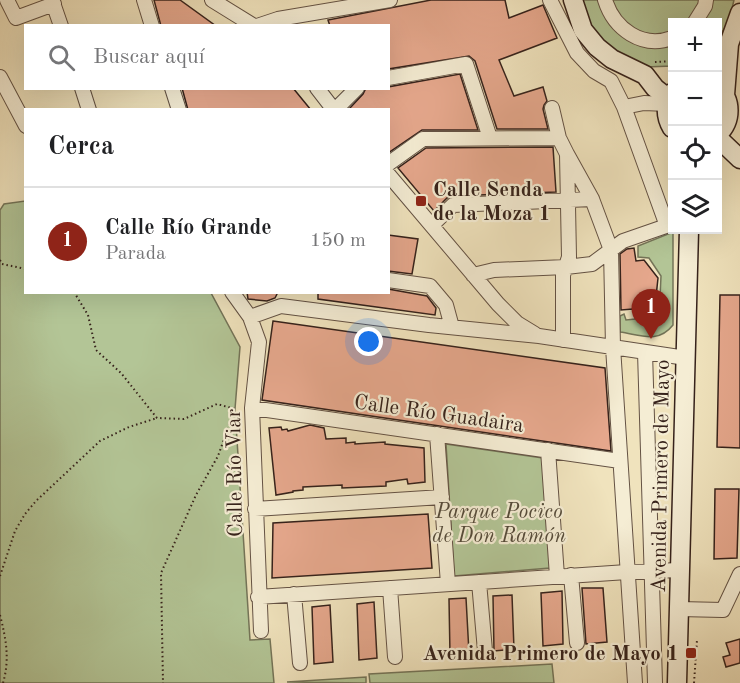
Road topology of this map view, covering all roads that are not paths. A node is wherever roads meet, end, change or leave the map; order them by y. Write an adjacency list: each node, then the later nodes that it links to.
1 (7, 0): 9 (street)
2 (144, 0): 14 (street)
3 (212, 0): 15 (street)
4 (550, 0): 27 (street)
5 (573, 0): 25 (main road)
6 (605, 0): 17 (street)
7 (706, 0): 12 (street)
8 (382, 1): 10 (street)
9 (53, 2): 13 (street)
10 (315, 6): 16 (street)
11 (740, 13): 24 (main road)
12 (698, 18)
13 (60, 24)
14 (151, 24)
15 (252, 24)
16 (262, 24)
17 (668, 39)
18 (0, 77): 33 (street)
19 (390, 78): 36 (street)
20 (83, 90): 28 (street)
21 (173, 90): 29 (street)
22 (319, 90): 30 (street)
23 (355, 90): 31 (street)
24 (723, 94): 34 (main road); 35 (main road)
25 (668, 97)
26 (668, 98): 27 (street)
27 (624, 107): 45 (street)
28 (88, 108)
29 (178, 108)
30 (333, 108)
31 (337, 108)
32 (552, 108): 37 (street, Avenida Primero de Mayo)
33 (24, 122)
34 (740, 122)
35 (722, 128)
36 (490, 138): 37 (street); 41 (street)
37 (559, 138): 39 (street, Avenida Primero de Mayo)
38 (722, 141): 40 (main road)
39 (567, 154): 43 (street, Avenida Primero de Mayo); 44 (street)
40 (740, 159)
41 (390, 163)
42 (390, 176): 46 (street)
43 (592, 199): 44 (street); 49 (street, Avenida Primero de Mayo)
44 (568, 200): 46 (street); 50 (street)
45 (668, 220)
46 (432, 225): 51 (street)
47 (668, 226): 49 (street)
48 (688, 234): 64 (main road, Avenida Primero de Mayo)
49 (611, 250): 50 (street); 62 (street, Avenida Primero de Mayo)
50 (566, 267): 51 (street); 61 (street)
51 (473, 275): 55 (street)
52 (390, 280): 58 (street)
53 (233, 294): 57 (street, Calle Río Viar)
54 (285, 294): 56 (street)
55 (498, 304): 59 (street); 60 (street)
56 (281, 306): 57 (street); 58 (street)
57 (250, 317): 65 (street, Calle Río Viar)
58 (453, 327): 59 (street)
59 (489, 331): 60 (street)
60 (539, 336): 61 (street)
61 (563, 340): 62 (street)
62 (613, 347): 63 (street); 68 (street, Avenida Primero de Mayo)
63 (645, 352): 64 (street); 72 (street, Avenida Primero de Mayo)
64 (686, 358): 71 (main road, Avenida Primero de Mayo)
65 (252, 408): 66 (street, Calle Río Guadaira); 70 (street, Calle Río Viar)
66 (437, 434): 67 (street, Calle Río Guadaira); 69 (street)
67 (548, 450): 68 (street, Calle Río Guadaira); 75 (street)
68 (620, 461): 73 (street, Avenida Primero de Mayo)
69 (442, 497): 70 (street); 77 (street)
70 (255, 509): 80 (street, Calle Río Viar)
71 (680, 570): 72 (street); 81 (main road, Avenida Primero de Mayo)
72 (652, 571): 73 (street); 88 (street, Avenida Primero de Mayo)
73 (627, 572): 75 (street); 87 (street, Avenida Primero de Mayo)
74 (740, 574): 81 (street)
75 (564, 576): 76 (street); 83 (street)
76 (479, 582): 77 (street); 84 (street)
77 (448, 584): 78 (street)
78 (390, 588): 79 (street); 85 (street)
79 (294, 594): 80 (street); 86 (street)
80 (258, 597): 82 (street, Calle Río Viar)
81 (679, 609): 89 (main road, Avenida Primero de Mayo)
82 (261, 631)
83 (577, 643)
84 (485, 651)
85 (395, 657)
86 (300, 663)
87 (635, 683)
88 (655, 683)
89 (677, 683)

